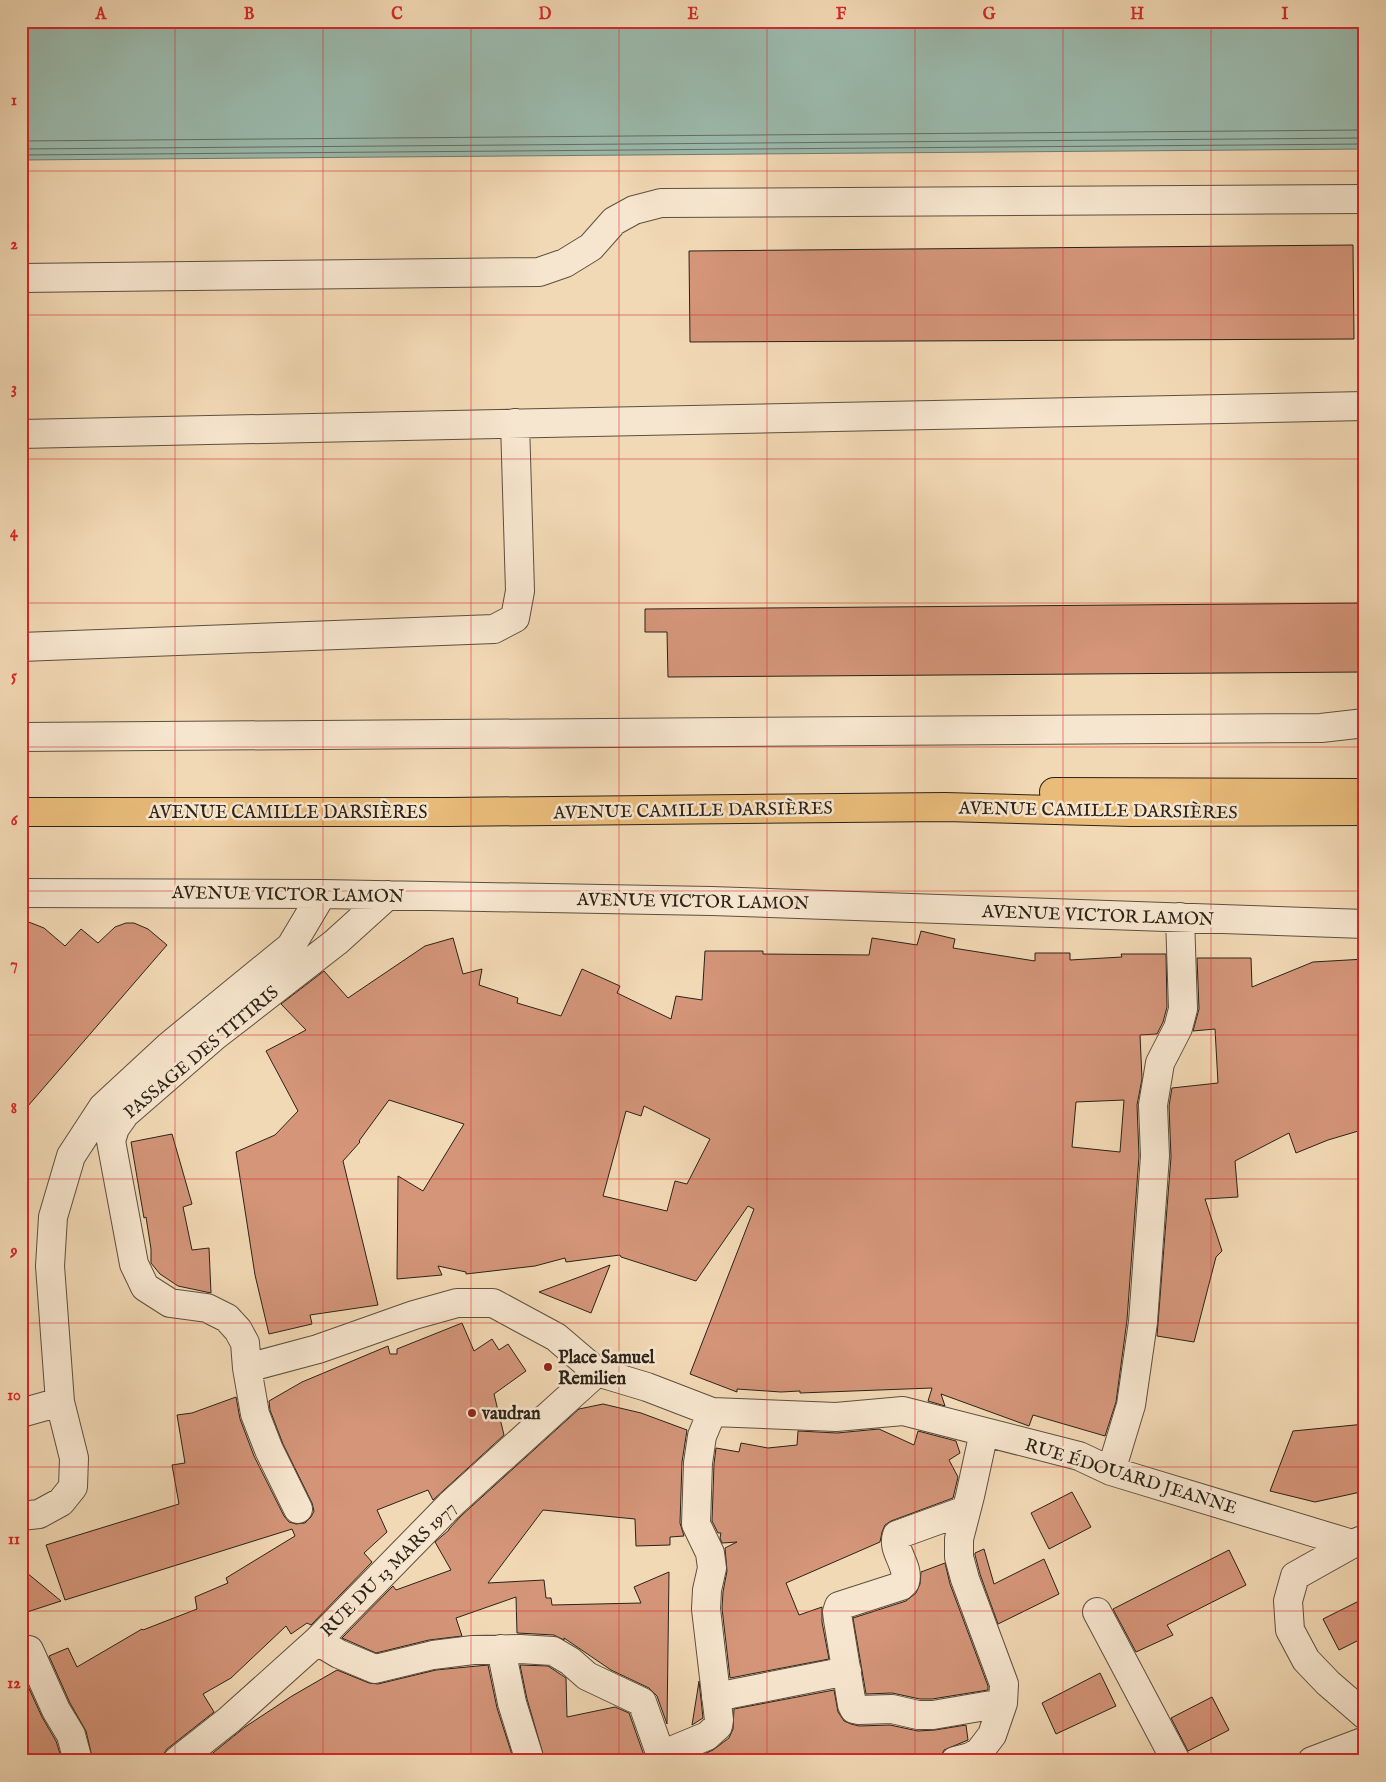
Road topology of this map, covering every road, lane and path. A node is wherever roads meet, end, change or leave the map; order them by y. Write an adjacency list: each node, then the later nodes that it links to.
1 (1365, 199): 2 (street)
2 (21, 278)
3 (1365, 406): 4 (street)
4 (515, 423): 5 (street); 6 (street)
5 (21, 434)
6 (21, 648)
7 (1365, 723): 8 (street)
8 (21, 737)
9 (1365, 793): 10 (main road, AVENUE CAMILLE DARSIÈRES)
10 (21, 796)
11 (1365, 811): 12 (main road, AVENUE CAMILLE DARSIÈRES)
12 (21, 812)
13 (21, 893): 14 (street, AVENUE VICTOR LAMON)
14 (322, 894): 15 (street, AVENUE VICTOR LAMON); 20 (street)
15 (388, 896): 16 (street, AVENUE VICTOR LAMON); 18 (street, PASSAGE DES TITIRIS)
16 (1180, 917): 17 (street, AVENUE VICTOR LAMON); 24 (street)
17 (1365, 924)
18 (247, 1368): 19 (street, RUE ÉDOUARD JEANNE); 25 (street)
19 (597, 1372): 21 (street, RUE ÉDOUARD JEANNE); 30 (street, RUE DU 13 MARS 1977)
20 (60, 1402): 22 (street); 27 (street)
21 (712, 1412): 23 (street, RUE ÉDOUARD JEANNE); 34 (street)
22 (21, 1413)
23 (984, 1432): 24 (street, RUE ÉDOUARD JEANNE); 26 (street)
24 (1111, 1470): 28 (street, RUE ÉDOUARD JEANNE)
25 (298, 1509)
26 (966, 1510): 33 (street); 35 (street)
27 (21, 1516)
28 (1358, 1542): 36 (street)
29 (1097, 1612): 43 (street)
30 (317, 1641): 31 (street); 40 (street, RUE DU 13 MARS 1977)
31 (501, 1649): 38 (street); 41 (street)
32 (29, 1650): 39 (street)
33 (847, 1671): 34 (street); 35 (street)
34 (716, 1697): 38 (street)
35 (1003, 1703): 42 (street)
36 (1365, 1715)
37 (1365, 1741): 44 (street)
38 (662, 1758)
39 (78, 1761)
40 (177, 1761)
41 (530, 1761)
42 (955, 1761)
43 (1176, 1761)
44 (1312, 1761)

